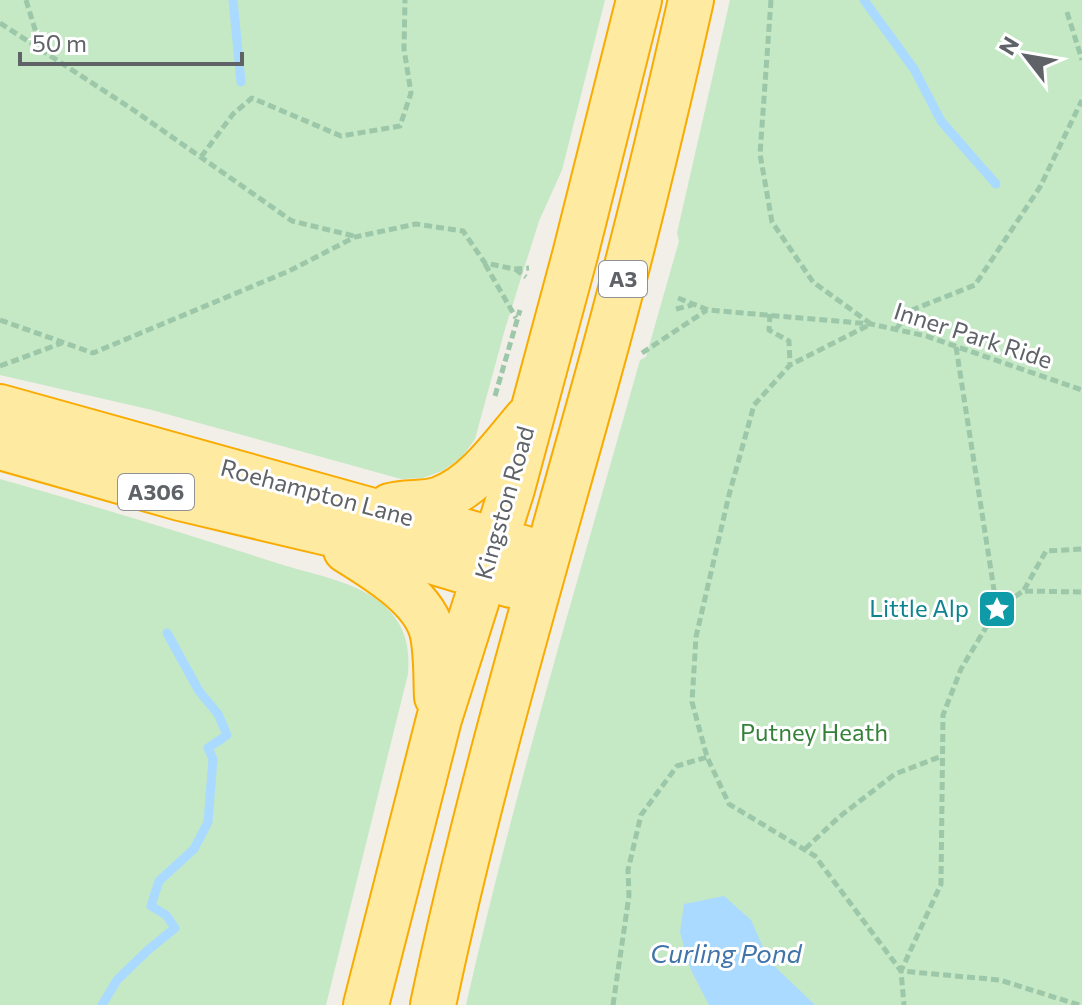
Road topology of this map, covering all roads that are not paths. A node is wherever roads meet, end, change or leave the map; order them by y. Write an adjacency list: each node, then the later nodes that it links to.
1 (639, 0): 4 (highway, Kingston Road / A3)
2 (691, 0): 9 (highway, A3)
3 (0, 407): 6 (highway, Roehampton Lane / A306)
4 (530, 415): 6 (highway, A306); 8 (highway, Kingston Road / A3)
5 (0, 447): 7 (highway, Roehampton Lane / A306)
6 (373, 511): 8 (highway, Roehampton Lane / A306)
7 (314, 530): 8 (highway, Roehampton Lane / A306); 10 (highway, A306)
8 (490, 558): 9 (highway, A306); 10 (highway, Kingston Road / A3)
9 (542, 573): 12 (highway, A3)
10 (439, 719): 11 (highway, Kingston Road / A3)
11 (366, 1005)
12 (433, 1005)

